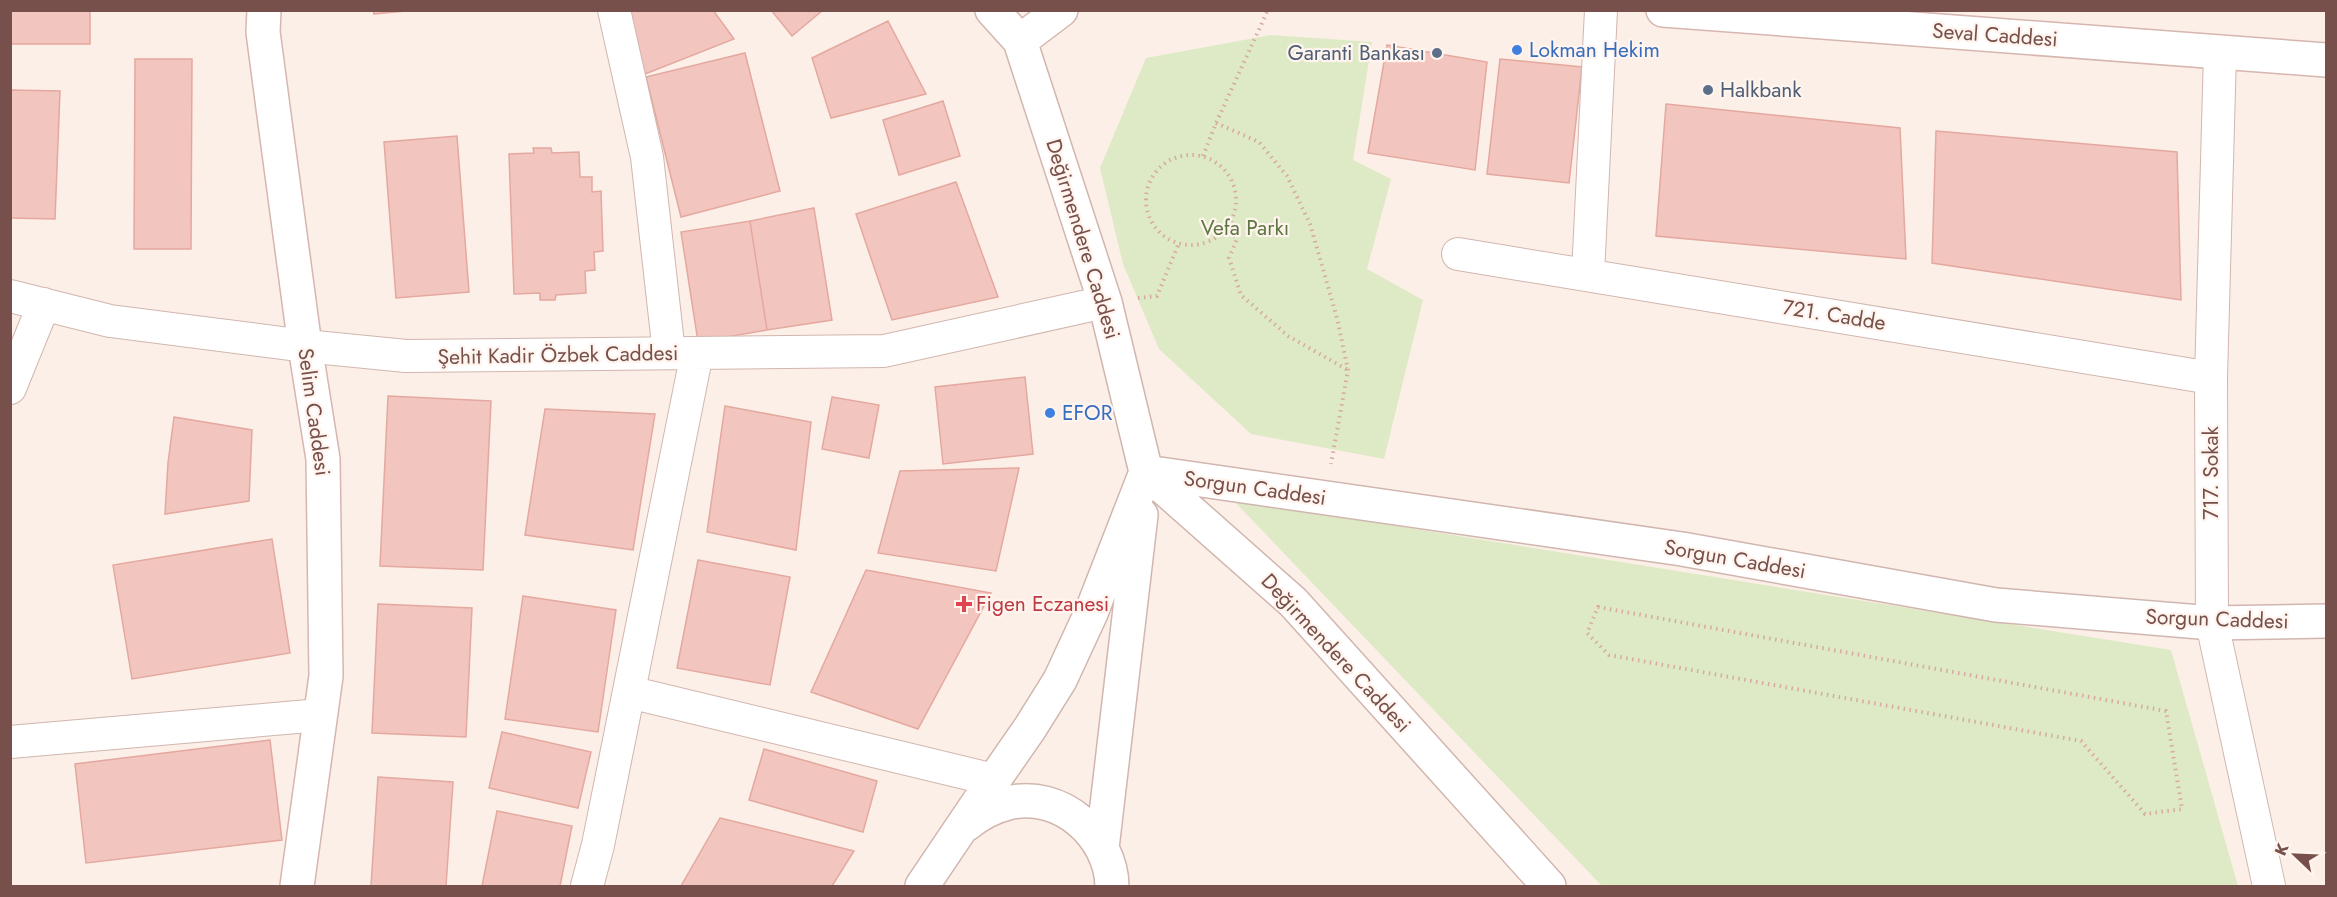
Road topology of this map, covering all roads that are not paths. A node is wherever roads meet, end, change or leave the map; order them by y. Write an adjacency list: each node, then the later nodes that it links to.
1 (264, 10): 15 (street, Selim Caddesi)
2 (614, 10): 16 (street)
3 (992, 10): 7 (street)
4 (1061, 10): 7 (street)
5 (1601, 10): 11 (street)
6 (1663, 10): 8 (street, Seval Caddesi)
7 (1020, 41): 13 (street, Değirmendere Caddesi)
8 (2220, 53): 9 (street, Seval Caddesi); 17 (street, 717. Sokak)
9 (2326, 60)
10 (1458, 254): 11 (street, 721. Cadde)
11 (1588, 274): 17 (street, 721. Cadde)
12 (10, 296): 14 (street, Şehit Kadir Özbek Caddesi)
13 (1105, 302): 16 (street, Şehit Kadir Özbek Caddesi); 19 (street, Değirmendere Caddesi)
14 (44, 304): 15 (street, Şehit Kadir Özbek Caddesi); 18 (street)
15 (305, 346): 16 (street, Şehit Kadir Özbek Caddesi); 23 (street, Selim Caddesi)
16 (683, 353): 22 (street)
17 (2211, 378): 21 (street, 717. Sokak)
18 (10, 388)
19 (1146, 472): 21 (street, Sorgun Caddesi); 25 (street); 27 (street); 33 (street, Değirmendere Caddesi)
20 (2326, 621): 21 (street, Sorgun Caddesi)
21 (2212, 622): 34 (street, 717. Sokak)
22 (629, 692): 25 (street); 29 (street)
23 (320, 715): 24 (street); 28 (street, Selim Caddesi)
24 (10, 742)
25 (994, 780): 26 (street)
26 (952, 841): 27 (street); 30 (street); 31 (street)
27 (1102, 848): 32 (street)
28 (297, 886)
29 (587, 886)
30 (922, 886)
31 (937, 886)
32 (1112, 886)
33 (1549, 886)
34 (2269, 886)

